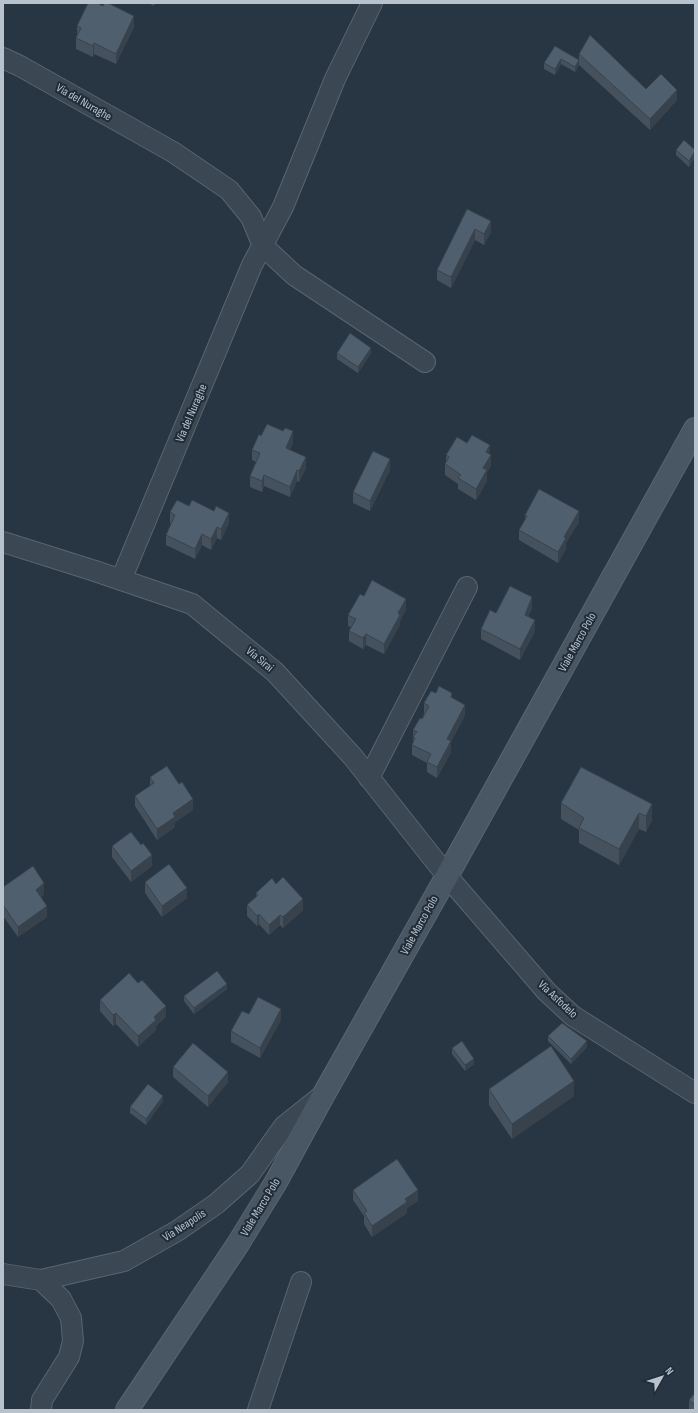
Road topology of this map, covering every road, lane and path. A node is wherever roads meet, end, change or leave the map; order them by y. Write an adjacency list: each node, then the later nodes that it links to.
1 (372, 3): 3 (street)
2 (3, 58): 3 (street, Via del Nuraghe)
3 (263, 246): 4 (street, Via del Nuraghe); 7 (street, Via del Nuraghe)
4 (425, 362)
5 (695, 429): 10 (main road, Viale Marco Polo)
6 (3, 542): 7 (street, Via Sirai)
7 (121, 580): 9 (street, Via Sirai)
8 (467, 587): 9 (street)
9 (369, 778): 10 (street, Via Sirai)
10 (447, 876): 11 (street, Via Asfodelo); 12 (main road, Viale Marco Polo)
11 (695, 1093)
12 (324, 1094): 14 (street, Via Neapolis); 17 (main road, Viale Marco Polo)
13 (3, 1274): 14 (street, Via Neapolis)
14 (41, 1280): 16 (street)
15 (302, 1282): 18 (street)
16 (41, 1410)
17 (126, 1410)
18 (258, 1410)

